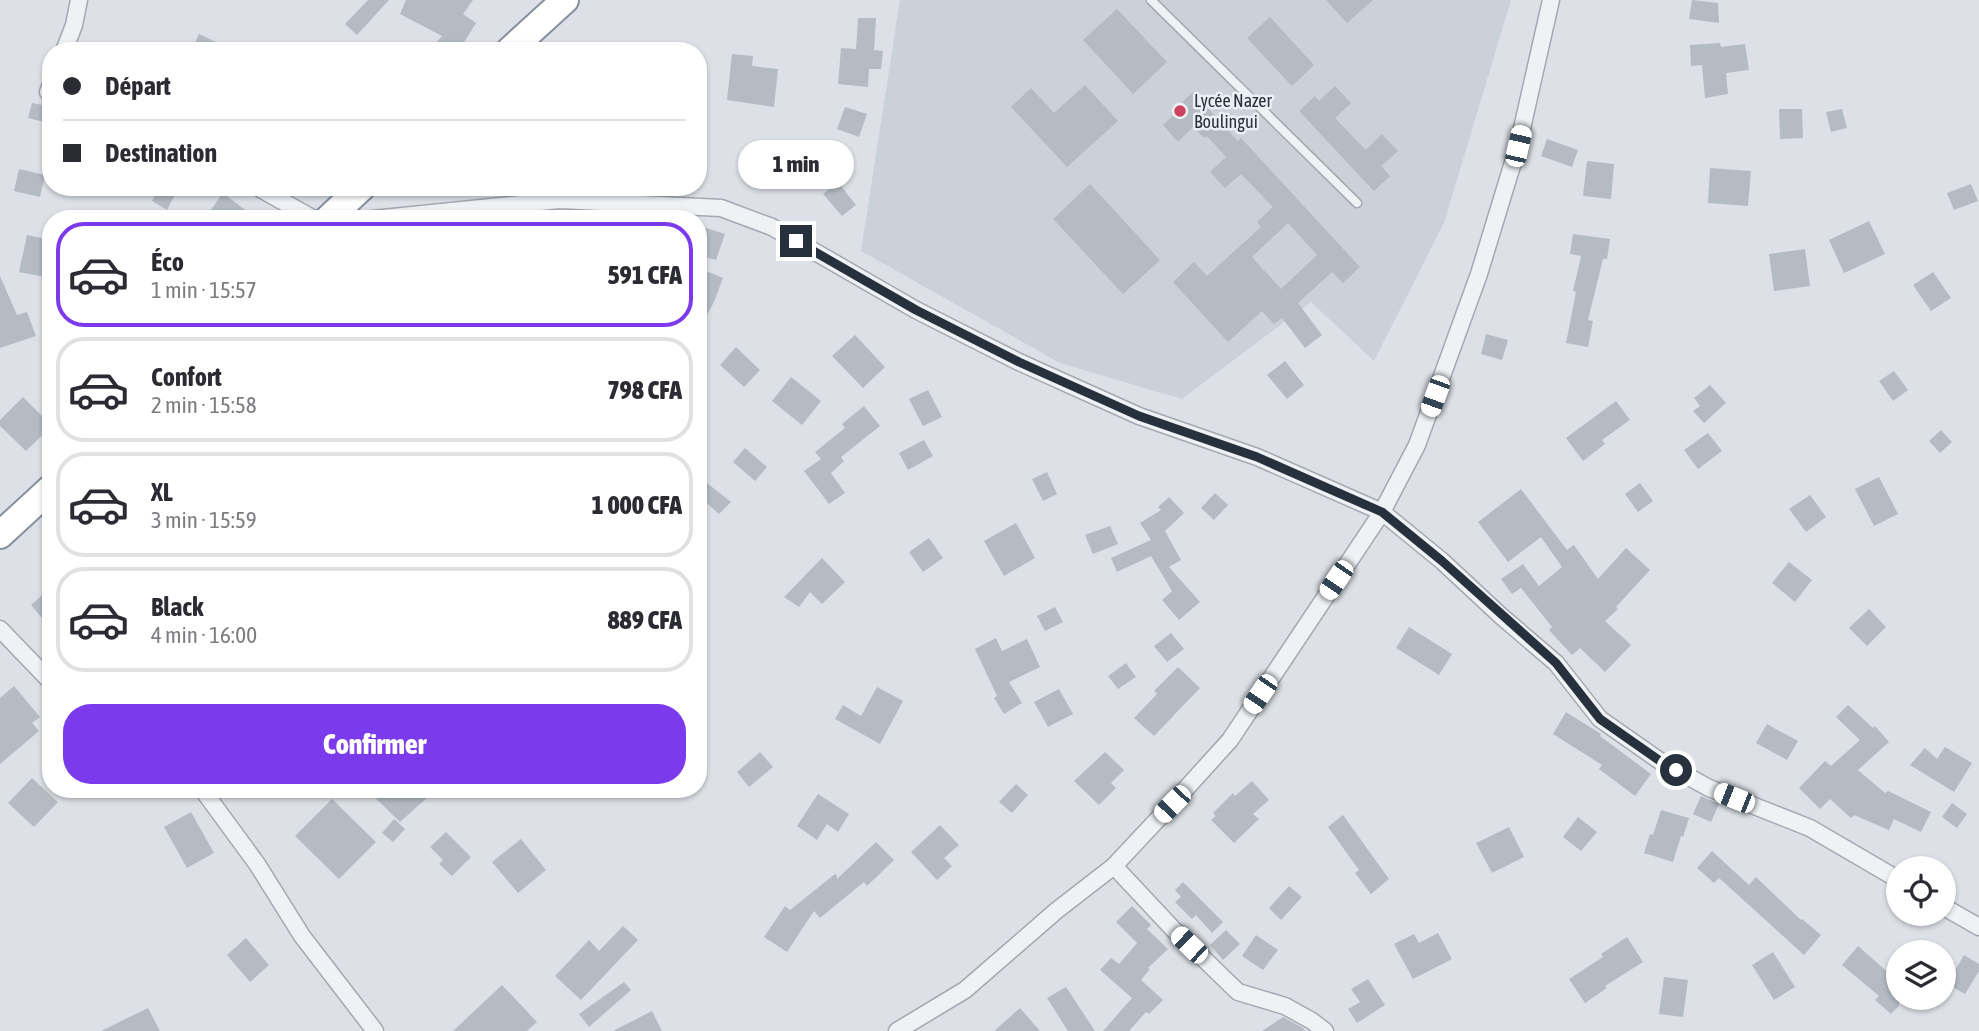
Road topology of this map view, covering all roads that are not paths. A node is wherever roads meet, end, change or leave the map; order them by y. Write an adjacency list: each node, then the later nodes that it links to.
1 (79, 0): 5 (street)
2 (565, 0): 6 (highway)
3 (1151, 0): 9 (lane)
4 (1551, 0): 14 (street)
5 (67, 42)
6 (519, 42)
7 (273, 196): 10 (street)
8 (352, 196): 11 (highway)
9 (1357, 203)
10 (298, 210)
11 (338, 210)
12 (461, 210): 14 (street)
13 (42, 496): 15 (highway)
14 (1382, 512): 19 (street); 20 (street)
15 (0, 535)
16 (0, 629): 17 (street)
17 (42, 673)
18 (209, 798): 24 (street)
19 (1114, 866): 23 (street); 26 (street)
20 (1886, 872)
21 (1956, 914): 22 (street)
22 (1979, 927)
23 (918, 1026): 25 (street)
24 (375, 1031)
25 (897, 1031)
26 (1325, 1031)

